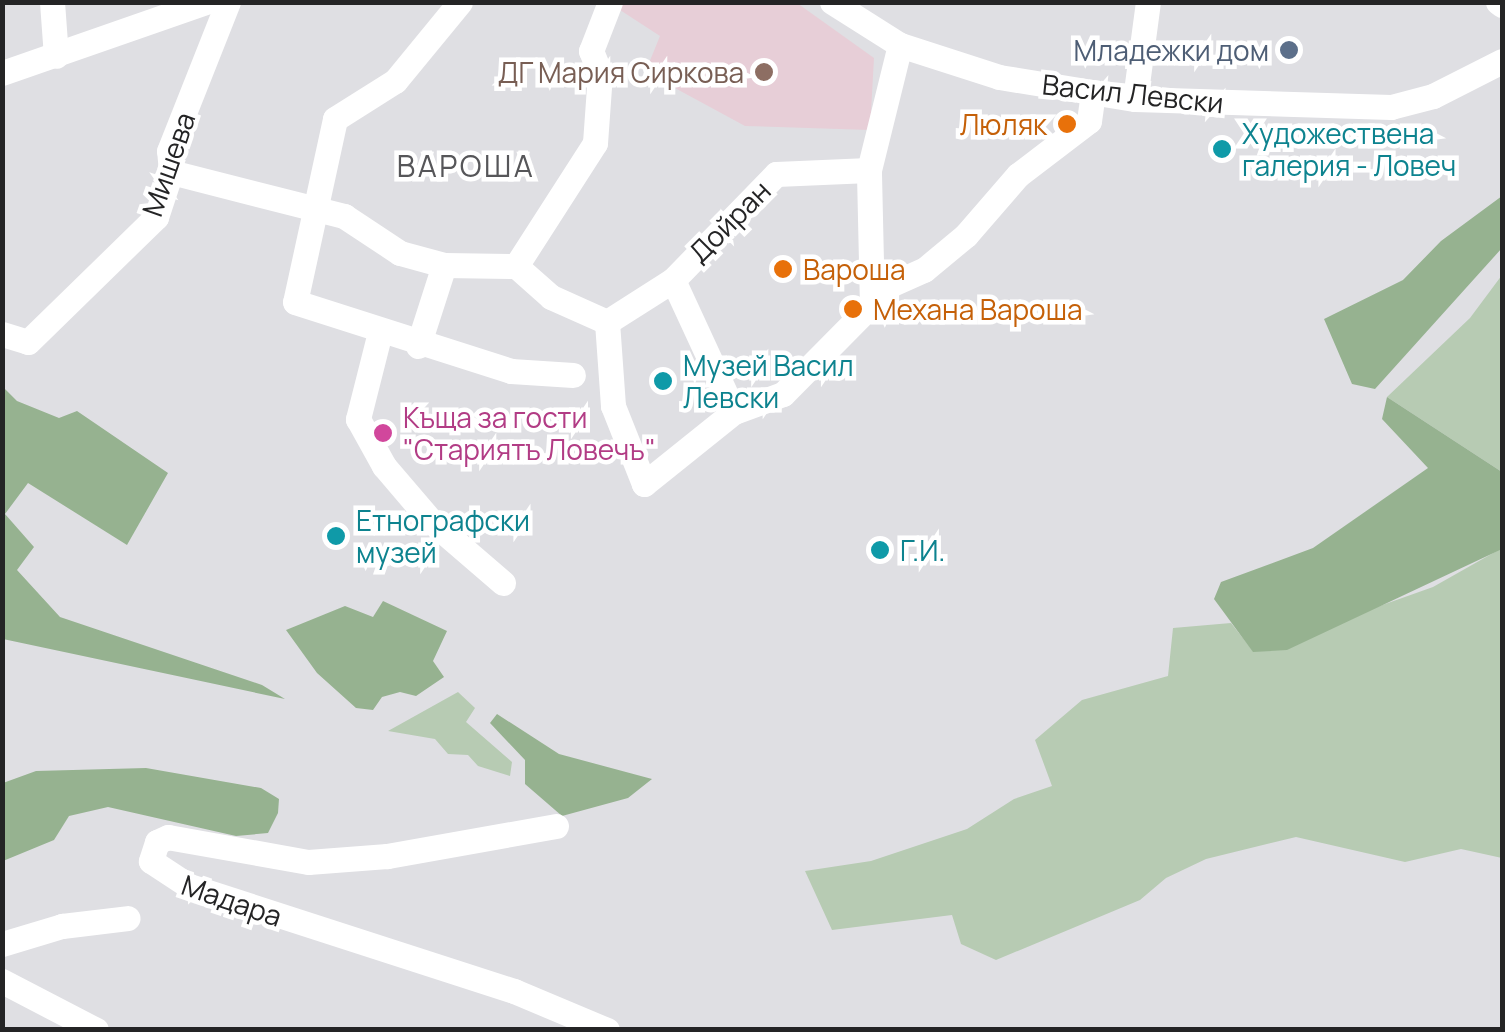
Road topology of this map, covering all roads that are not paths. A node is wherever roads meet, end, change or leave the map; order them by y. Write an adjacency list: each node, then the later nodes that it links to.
1 (52, 2): 10 (street)
2 (206, 2): 10 (street)
3 (228, 2): 16 (street, Мишева)
4 (460, 2): 17 (street)
5 (610, 2): 19 (street)
6 (832, 2): 9 (street, Васил Левски)
7 (866, 2): 9 (street)
8 (1148, 2): 14 (street)
9 (900, 44): 13 (street, Васил Левски); 15 (street)
10 (56, 56): 12 (street)
11 (1502, 61): 14 (street, Васил Левски)
12 (2, 73)
13 (1093, 92): 14 (street, Васил Левски); 21 (street)
14 (1135, 98)
15 (868, 170): 20 (street, Дойран); 21 (street)
16 (171, 172): 17 (street); 24 (street, Мишева)
17 (316, 212): 18 (street); 23 (street)
18 (444, 265): 19 (street); 25 (street)
19 (516, 266): 22 (street)
20 (672, 280): 22 (street, Дойран); 27 (street)
21 (872, 306): 27 (street)
22 (606, 322): 27 (street)
23 (380, 332): 25 (street); 28 (street)
24 (2, 334)
25 (418, 346): 26 (street)
26 (573, 376)
27 (734, 412)
28 (503, 582)
29 (556, 826): 34 (street, Мадара)
30 (128, 918): 31 (street)
31 (2, 944)
32 (2, 981): 33 (street)
33 (96, 1030)
34 (607, 1030)

